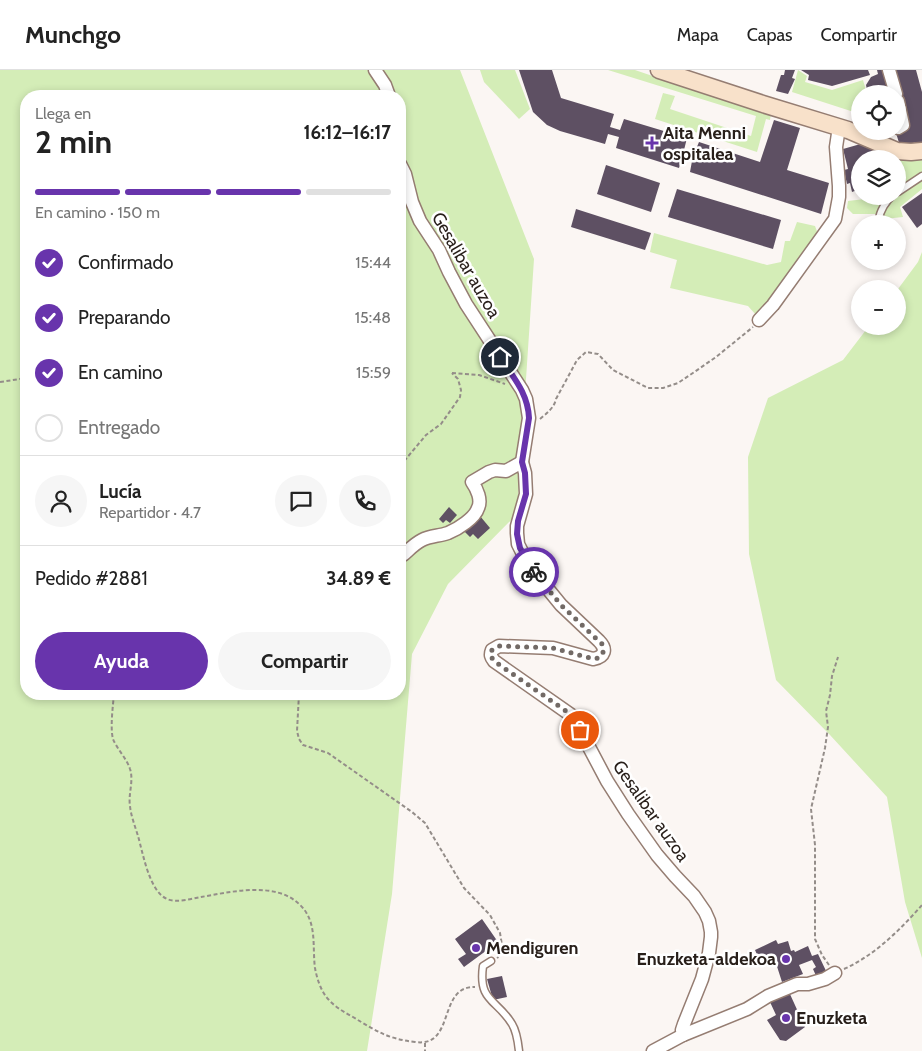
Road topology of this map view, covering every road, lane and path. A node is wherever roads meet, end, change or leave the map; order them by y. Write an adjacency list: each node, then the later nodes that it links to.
1 (375, 70): 5 (street)
2 (659, 70): 6 (main road)
3 (889, 70): 4 (street)
4 (893, 85)
5 (386, 90)
6 (839, 127): 8 (main road); 13 (street)
7 (890, 140): 8 (street)
8 (886, 147): 9 (main road)
9 (922, 151)
10 (922, 176): 12 (lane)
11 (406, 178): 16 (street, Gesalibar auzoa)
12 (906, 187)
13 (759, 320): 17 (path)
14 (20, 379): 15 (path)
15 (0, 382)
16 (524, 394): 17 (street, Gesalibar auzoa); 18 (path)
17 (528, 424): 19 (street, Gesalibar auzoa)
18 (406, 459)
19 (522, 462): 20 (street); 28 (street, Gesalibar auzoa)
20 (406, 552)
21 (838, 657): 26 (path)
22 (113, 700): 29 (path)
23 (299, 700): 25 (path)
24 (922, 905): 26 (path)
25 (492, 961): 27 (lane)
26 (835, 973): 28 (street)
27 (483, 987): 29 (path); 31 (lane)
28 (683, 1035): 32 (street)
29 (425, 1043): 30 (path)
30 (425, 1051)
31 (519, 1051)
32 (653, 1051)

